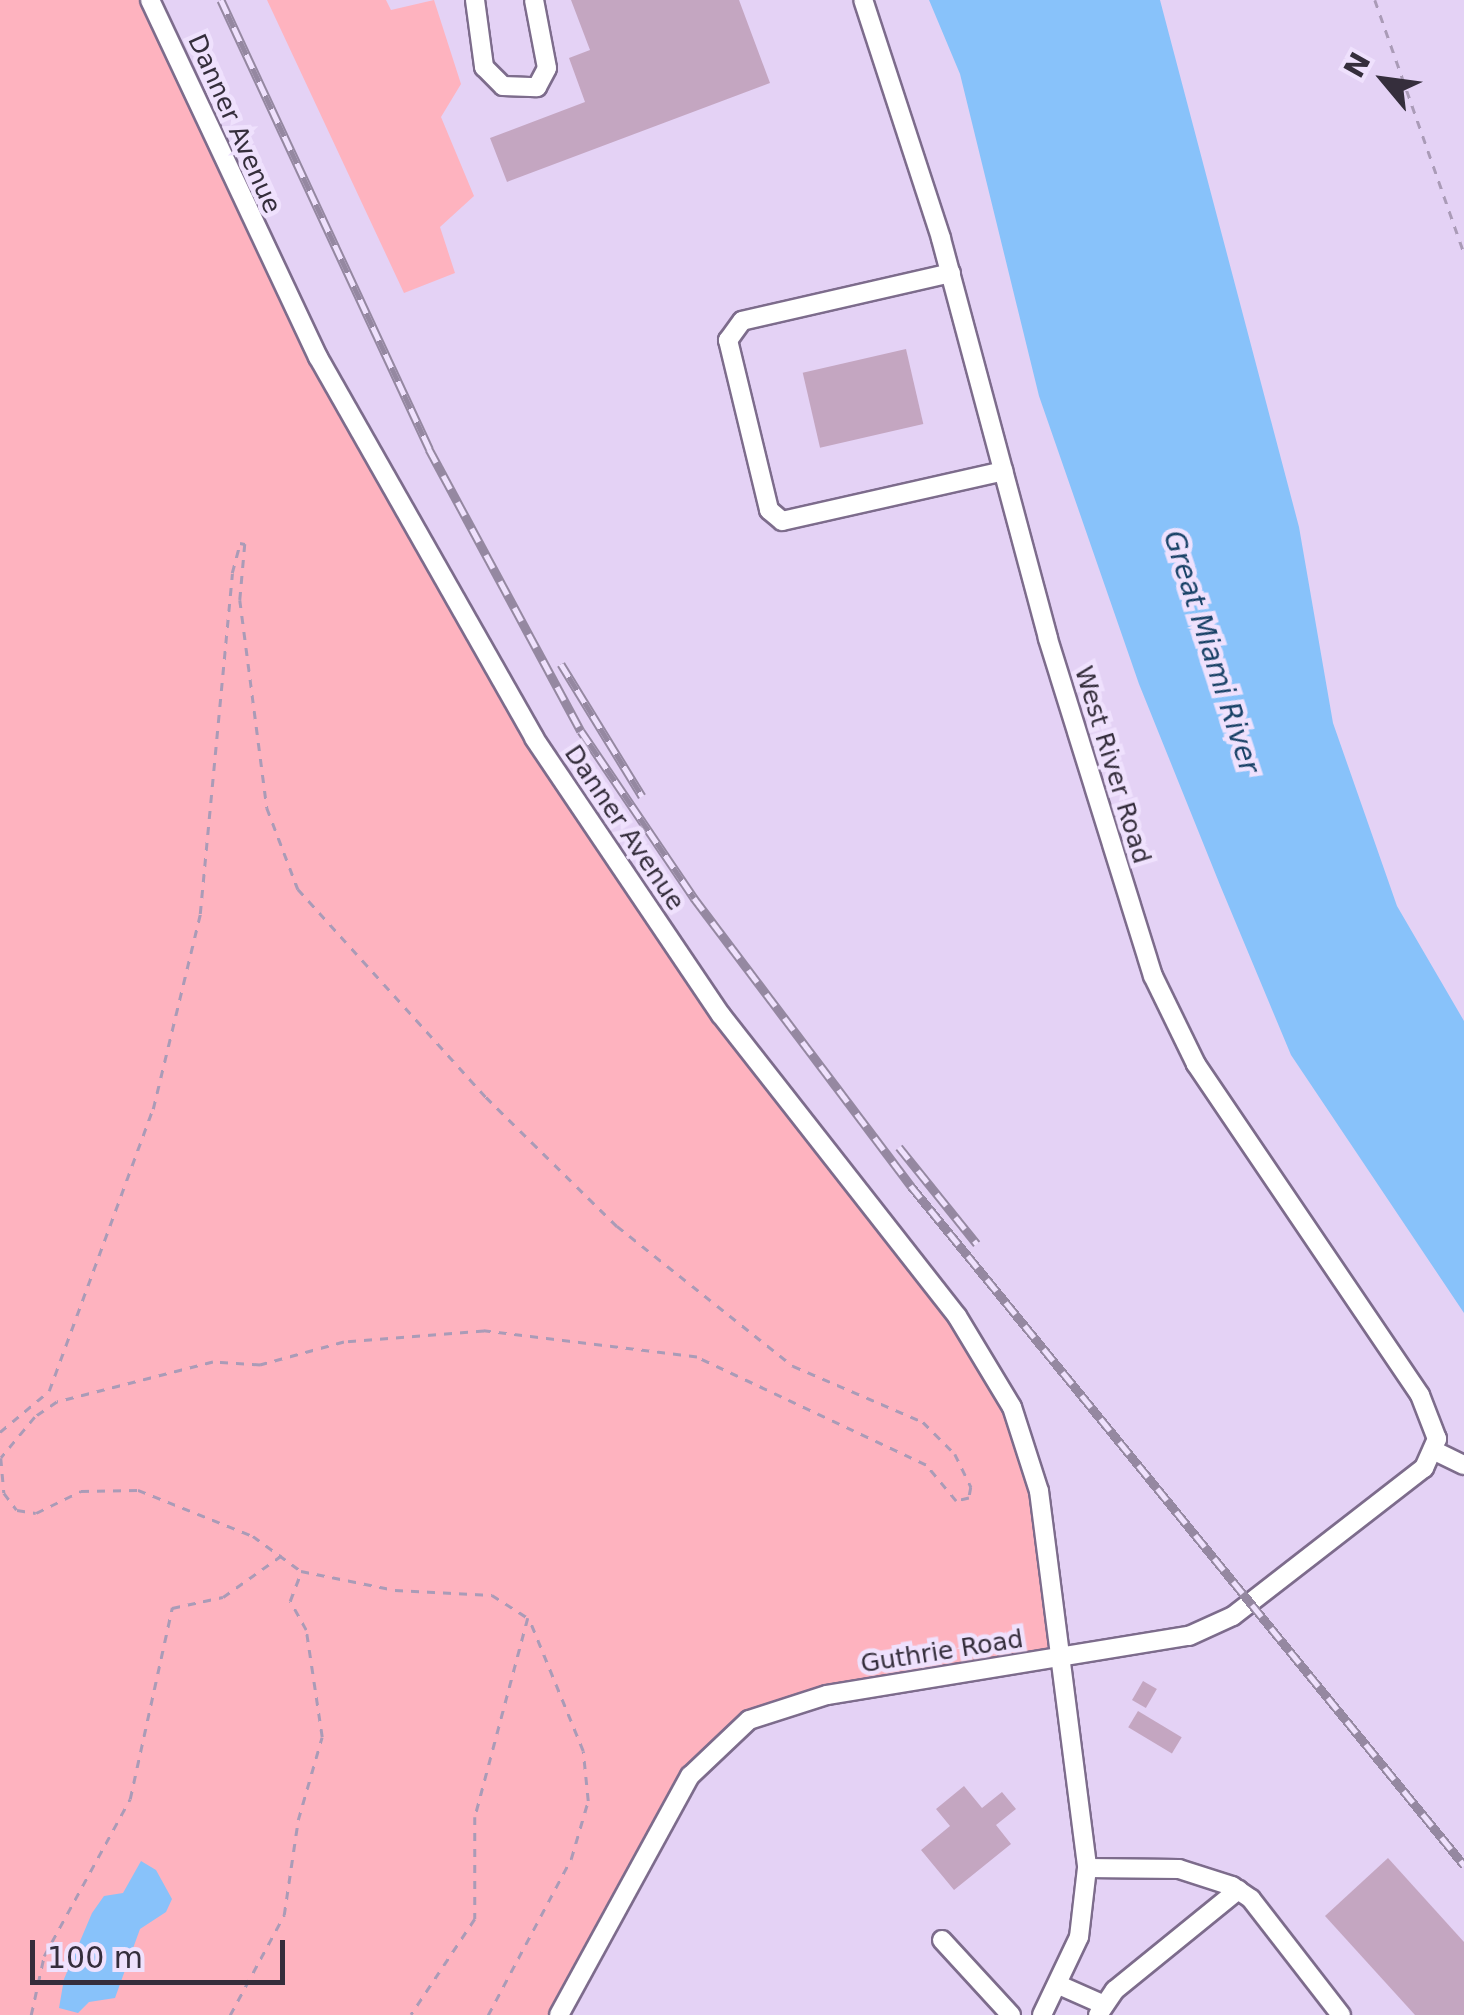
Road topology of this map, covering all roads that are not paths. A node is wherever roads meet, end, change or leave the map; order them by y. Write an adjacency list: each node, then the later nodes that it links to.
1 (150, 0): 9 (street, Danner Avenue)
2 (476, 0): 3 (street)
3 (534, 0)
4 (862, 0): 5 (street, West River Road)
5 (951, 273): 6 (street, West River Road); 6 (street)
6 (1003, 471): 7 (street, West River Road)
7 (1435, 1451): 8 (street); 9 (street, Guthrie Road)
8 (1464, 1465)
9 (1059, 1660): 10 (street, Danner Avenue); 15 (street, Guthrie Road)
10 (1087, 1868): 11 (street); 13 (street, Danner Avenue)
11 (1238, 1890): 14 (street); 18 (street)
12 (942, 1940): 16 (street)
13 (1059, 1985): 14 (street); 17 (street, Danner Avenue)
14 (1100, 2009)
15 (559, 2015)
16 (1011, 2015)
17 (1042, 2015)
18 (1341, 2015)

